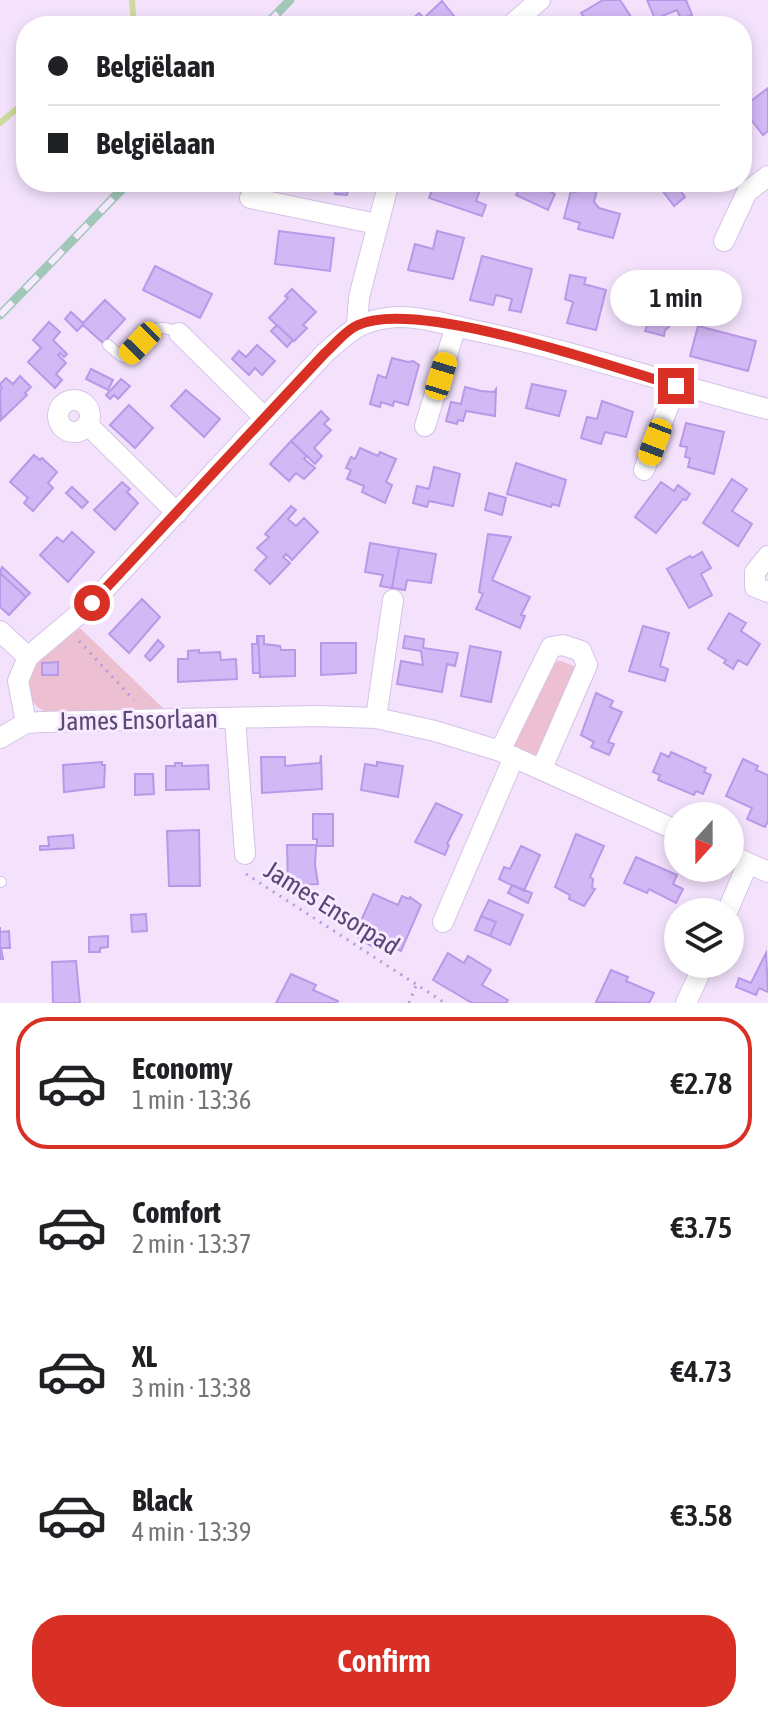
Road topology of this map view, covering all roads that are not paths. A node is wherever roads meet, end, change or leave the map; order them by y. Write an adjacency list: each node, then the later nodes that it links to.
1 (540, 0): 2 (street)
2 (522, 16)
3 (768, 176): 4 (street)
4 (752, 188)
5 (386, 192): 8 (street)
6 (747, 192): 9 (street)
7 (250, 198): 8 (street)
8 (377, 224): 10 (street)
9 (724, 241)
10 (357, 325): 11 (street); 16 (street)
11 (456, 326): 14 (street); 18 (street)
12 (179, 333): 13 (lane); 16 (street)
13 (108, 345)
14 (676, 386): 15 (street); 19 (street)
15 (768, 409)
16 (265, 418): 20 (street)
17 (88, 425): 20 (street)
18 (425, 426)
19 (644, 470)
20 (177, 513): 25 (street)
21 (768, 556): 22 (street)
22 (768, 592)
23 (393, 600): 26 (street)
24 (0, 631): 25 (street)
25 (28, 657): 28 (street)
26 (376, 718): 27 (street, James Ensorlaan); 30 (street, James Ensorlaan)
27 (235, 719): 28 (street, James Ensorlaan); 33 (street, James Ensorlaan)
28 (34, 723): 29 (street)
29 (0, 738)
30 (507, 754): 31 (street, James Ensorlaan); 31 (street); 36 (street)
31 (542, 768): 32 (street, James Ensorlaan)
32 (664, 825)
33 (245, 854)
34 (744, 861): 35 (street)
35 (768, 872)
36 (443, 922)
37 (698, 978): 38 (street)
38 (686, 1003)

